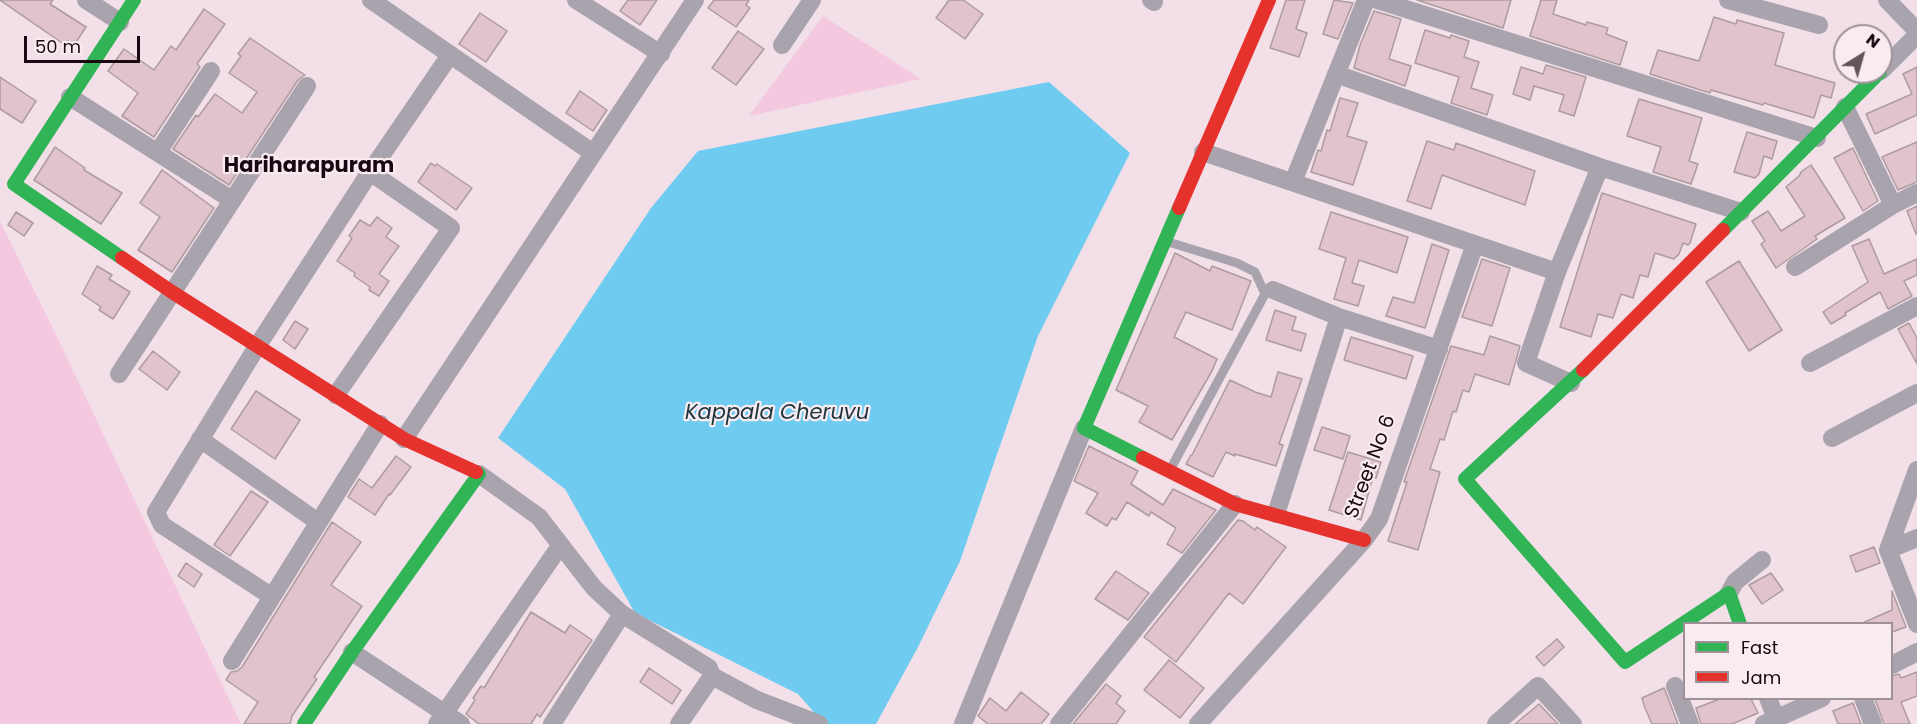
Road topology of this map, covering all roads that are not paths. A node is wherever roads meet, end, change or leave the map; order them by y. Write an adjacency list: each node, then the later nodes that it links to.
1 (86, 0): 12 (street)
2 (134, 0): 12 (street)
3 (371, 0): 17 (street)
4 (576, 0): 16 (street)
5 (695, 0): 16 (street)
6 (812, 0): 15 (street)
7 (1269, 0): 27 (street)
8 (1366, 0): 20 (street)
9 (1377, 0): 25 (street)
10 (1728, 0): 13 (street)
11 (1887, 0): 14 (street)
12 (120, 22): 23 (street)
13 (1820, 24)
14 (1917, 33): 18 (street)
15 (782, 45)
16 (661, 54): 28 (street)
17 (450, 55): 28 (street); 30 (street)
18 (1893, 59)
19 (212, 71): 26 (street)
20 (1336, 74): 29 (street); 31 (street)
21 (1869, 84): 24 (street)
22 (307, 86): 33 (street)
23 (70, 97): 26 (street); 41 (street)
24 (1845, 107): 25 (street); 34 (street)
25 (1817, 138): 35 (street)
26 (158, 152): 33 (street)
27 (1203, 152): 31 (street); 36 (street)
28 (593, 153): 55 (street)
29 (1600, 167): 35 (street); 39 (street)
30 (370, 172): 44 (street); 50 (street)
31 (1293, 182): 37 (street)
32 (1917, 193): 34 (street)
33 (232, 200): 41 (street)
34 (1893, 205): 38 (street)
35 (1741, 212): 48 (street)
36 (1164, 241): 52 (street); 57 (lane)
37 (1475, 244): 39 (street); 45 (street, Street No 6)
38 (1795, 267)
39 (1557, 272): 48 (street)
40 (1273, 290): 43 (street)
41 (172, 292): 44 (street); 47 (street)
42 (1917, 306): 46 (street)
43 (1339, 317): 45 (street); 60 (street)
44 (258, 345): 50 (street); 54 (street)
45 (1438, 349): 63 (street, Street No 6)
46 (1810, 363)
47 (118, 374)
48 (1571, 383): 72 (street)
49 (1917, 393): 53 (street)
50 (336, 395): 51 (street)
51 (380, 424): 55 (street); 61 (street)
52 (1084, 428): 57 (street); 90 (street)
53 (1833, 438)
54 (200, 439): 61 (street); 68 (street)
55 (404, 439): 58 (street)
56 (1917, 470): 65 (street)
57 (1169, 472): 59 (street)
58 (479, 474): 64 (street); 74 (street)
59 (1235, 504): 60 (street); 91 (street)
60 (1276, 514): 63 (street)
61 (318, 522): 68 (street)
62 (1917, 538): 65 (street)
63 (1365, 540): 92 (street, Street No 6)
64 (560, 546): 69 (street); 83 (street)
65 (1888, 550): 73 (street)
66 (1762, 560): 67 (street)
67 (1729, 593): 70 (street); 71 (street)
68 (271, 596): 76 (street)
69 (622, 614): 78 (street); 87 (street)
70 (1685, 622)
71 (1739, 622)
72 (1683, 624)
73 (1917, 624)
74 (352, 652): 83 (street); 85 (street)
75 (1917, 652): 77 (street)
76 (231, 661)
77 (1893, 664)
78 (712, 676): 88 (street); 89 (street)
79 (1675, 686): 95 (street)
80 (1768, 700): 84 (street)
81 (1820, 700): 84 (street)
82 (1863, 700): 96 (street)
83 (441, 718): 86 (street)
84 (1772, 722)
85 (304, 724)
86 (461, 724)
87 (552, 724)
88 (679, 724)
89 (819, 724)
90 (963, 724)
91 (1059, 724)
92 (1198, 724)
93 (1496, 724): 94 (street)
94 (1573, 724)
95 (1690, 724)
96 (1873, 724)

